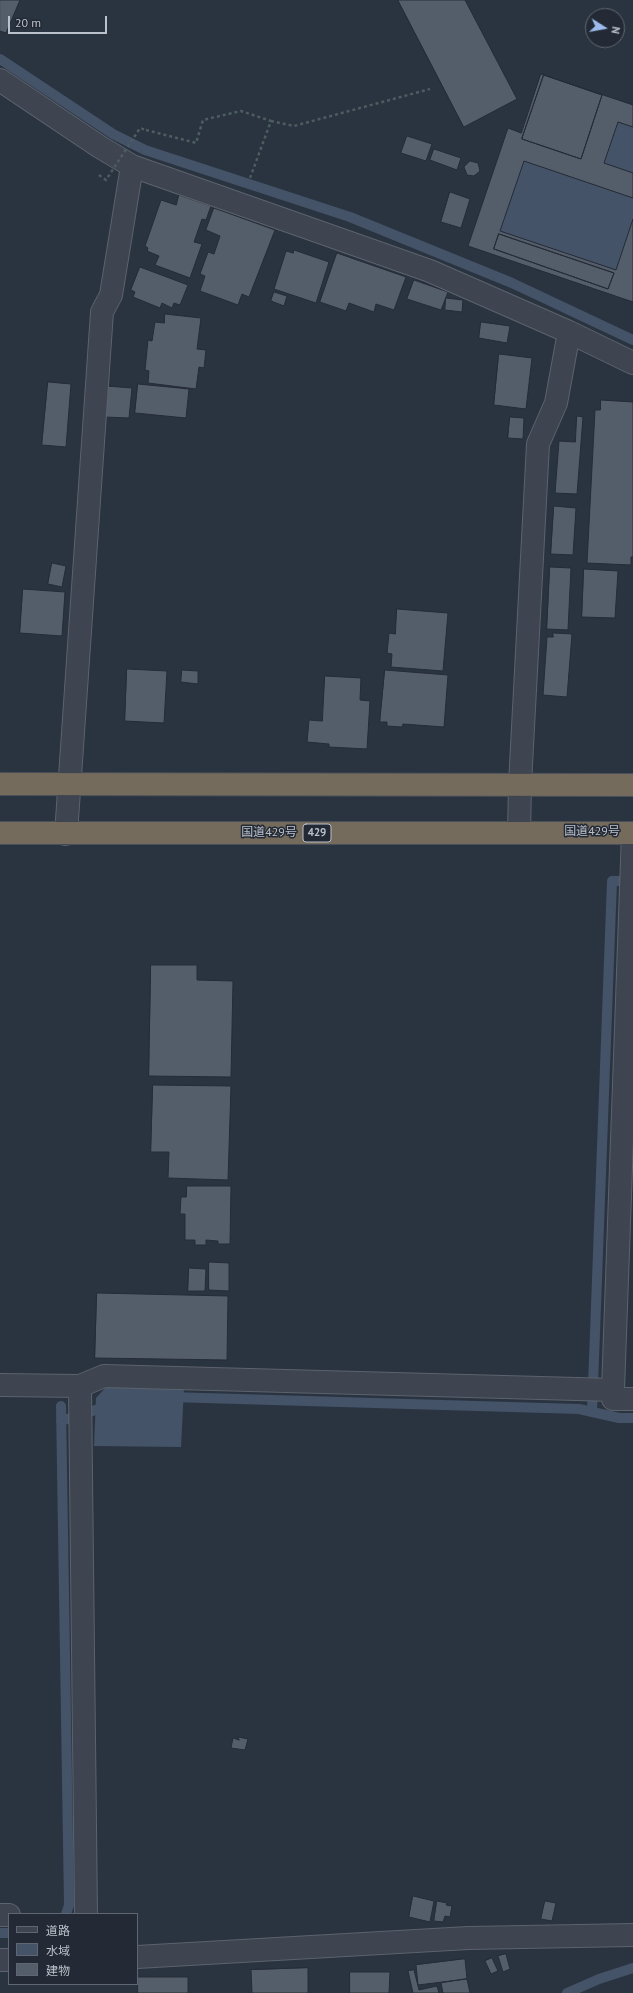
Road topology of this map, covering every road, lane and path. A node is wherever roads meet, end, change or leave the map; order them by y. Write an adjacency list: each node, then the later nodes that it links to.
1 (0, 80): 4 (street)
2 (430, 89): 3 (path)
3 (271, 121): 5 (path, bridge); 6 (path)
4 (132, 166): 7 (street); 10 (street)
5 (99, 176)
6 (251, 177)
7 (569, 332): 8 (street); 11 (street)
8 (633, 363)
9 (0, 784): 10 (highway)
10 (69, 784): 11 (highway); 16 (street)
11 (520, 784): 12 (highway); 13 (street)
12 (633, 785)
13 (519, 832): 14 (highway, 国道429号 / 429); 16 (highway, 国道429号 / 429)
14 (633, 832): 18 (street)
15 (0, 833): 16 (highway, 国道429号 / 429)
16 (66, 834)
17 (0, 1385): 19 (street)
18 (601, 1390): 19 (street); 20 (street)
19 (80, 1393): 21 (street)
20 (633, 1399)
21 (86, 1913)
22 (633, 1935): 23 (street)
23 (138, 1957)

